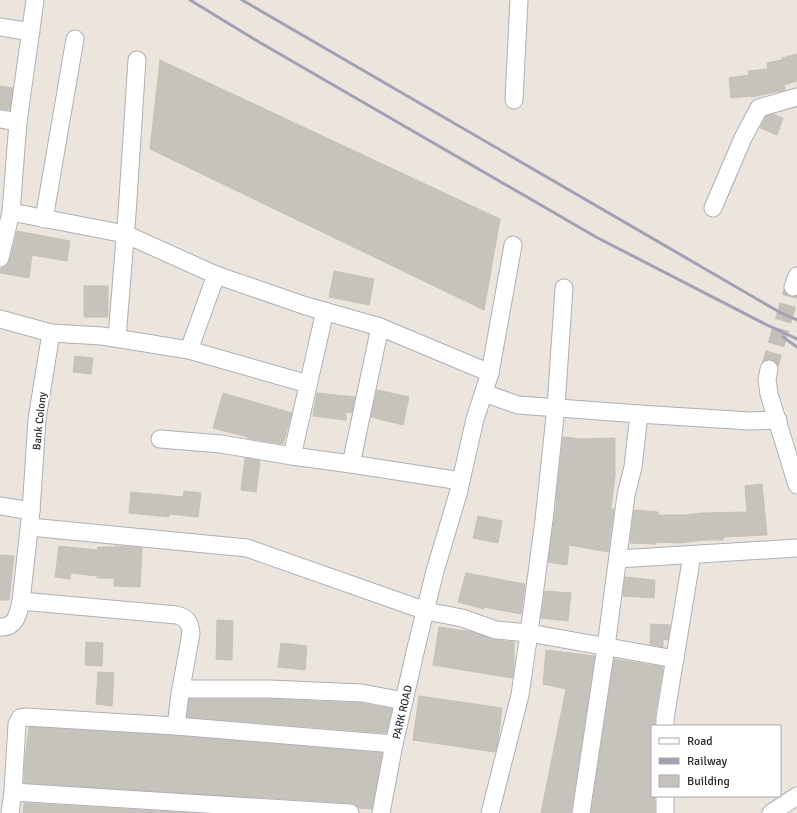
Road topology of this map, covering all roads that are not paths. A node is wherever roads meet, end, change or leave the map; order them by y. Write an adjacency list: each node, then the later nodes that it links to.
1 (35, 0): 4 (street)
2 (519, 0): 8 (street)
3 (0, 27): 4 (street)
4 (31, 32): 10 (street)
5 (75, 39): 14 (street)
6 (137, 60): 15 (street)
7 (797, 97): 12 (street)
8 (514, 100)
9 (0, 120): 10 (street)
10 (18, 122): 11 (street)
11 (7, 166): 13 (street)
12 (713, 208)
13 (10, 212): 14 (street); 17 (street)
14 (44, 219): 15 (street)
15 (125, 234): 18 (street); 24 (street)
16 (513, 245): 27 (street, PARK ROAD)
17 (0, 258)
18 (216, 275): 20 (street); 25 (street)
19 (564, 288): 30 (street)
20 (325, 311): 22 (street); 28 (street)
21 (0, 319): 23 (street)
22 (380, 327): 27 (street); 35 (street)
23 (51, 333): 24 (street); 39 (street, Bank Colony)
24 (117, 338): 25 (street)
25 (188, 350): 28 (street)
26 (769, 369): 32 (street)
27 (490, 373): 29 (street, PARK ROAD)
28 (308, 384): 34 (street)
29 (484, 393): 30 (street); 36 (street, PARK ROAD)
30 (556, 407): 31 (street); 46 (street)
31 (639, 414): 32 (street); 42 (street)
32 (778, 420): 37 (street)
33 (160, 439): 34 (street)
34 (292, 456): 35 (street)
35 (351, 464): 36 (street)
36 (461, 481): 44 (street, PARK ROAD)
37 (797, 485)
38 (0, 506): 39 (street)
39 (30, 519): 43 (street, Bank Colony); 44 (street)
40 (797, 548): 41 (street)
41 (692, 555): 42 (street); 48 (street)
42 (618, 560): 47 (street)
43 (21, 601): 45 (street); 49 (street)
44 (426, 612): 46 (street); 50 (street, PARK ROAD)
45 (0, 627)
46 (529, 633): 47 (street); 60 (street)
47 (606, 647): 48 (street); 61 (street)
48 (675, 658): 51 (street)
49 (181, 689): 50 (street); 52 (street)
50 (404, 701): 53 (street, PARK ROAD)
51 (665, 725)
52 (176, 726): 53 (street); 54 (street)
53 (394, 744): 59 (street, PARK ROAD)
54 (13, 792): 57 (street); 58 (street)
55 (797, 796): 63 (street)
56 (665, 797): 62 (street)
57 (10, 813)
58 (350, 813)
59 (381, 813)
60 (490, 813)
61 (581, 813)
62 (665, 813)
63 (771, 813)

